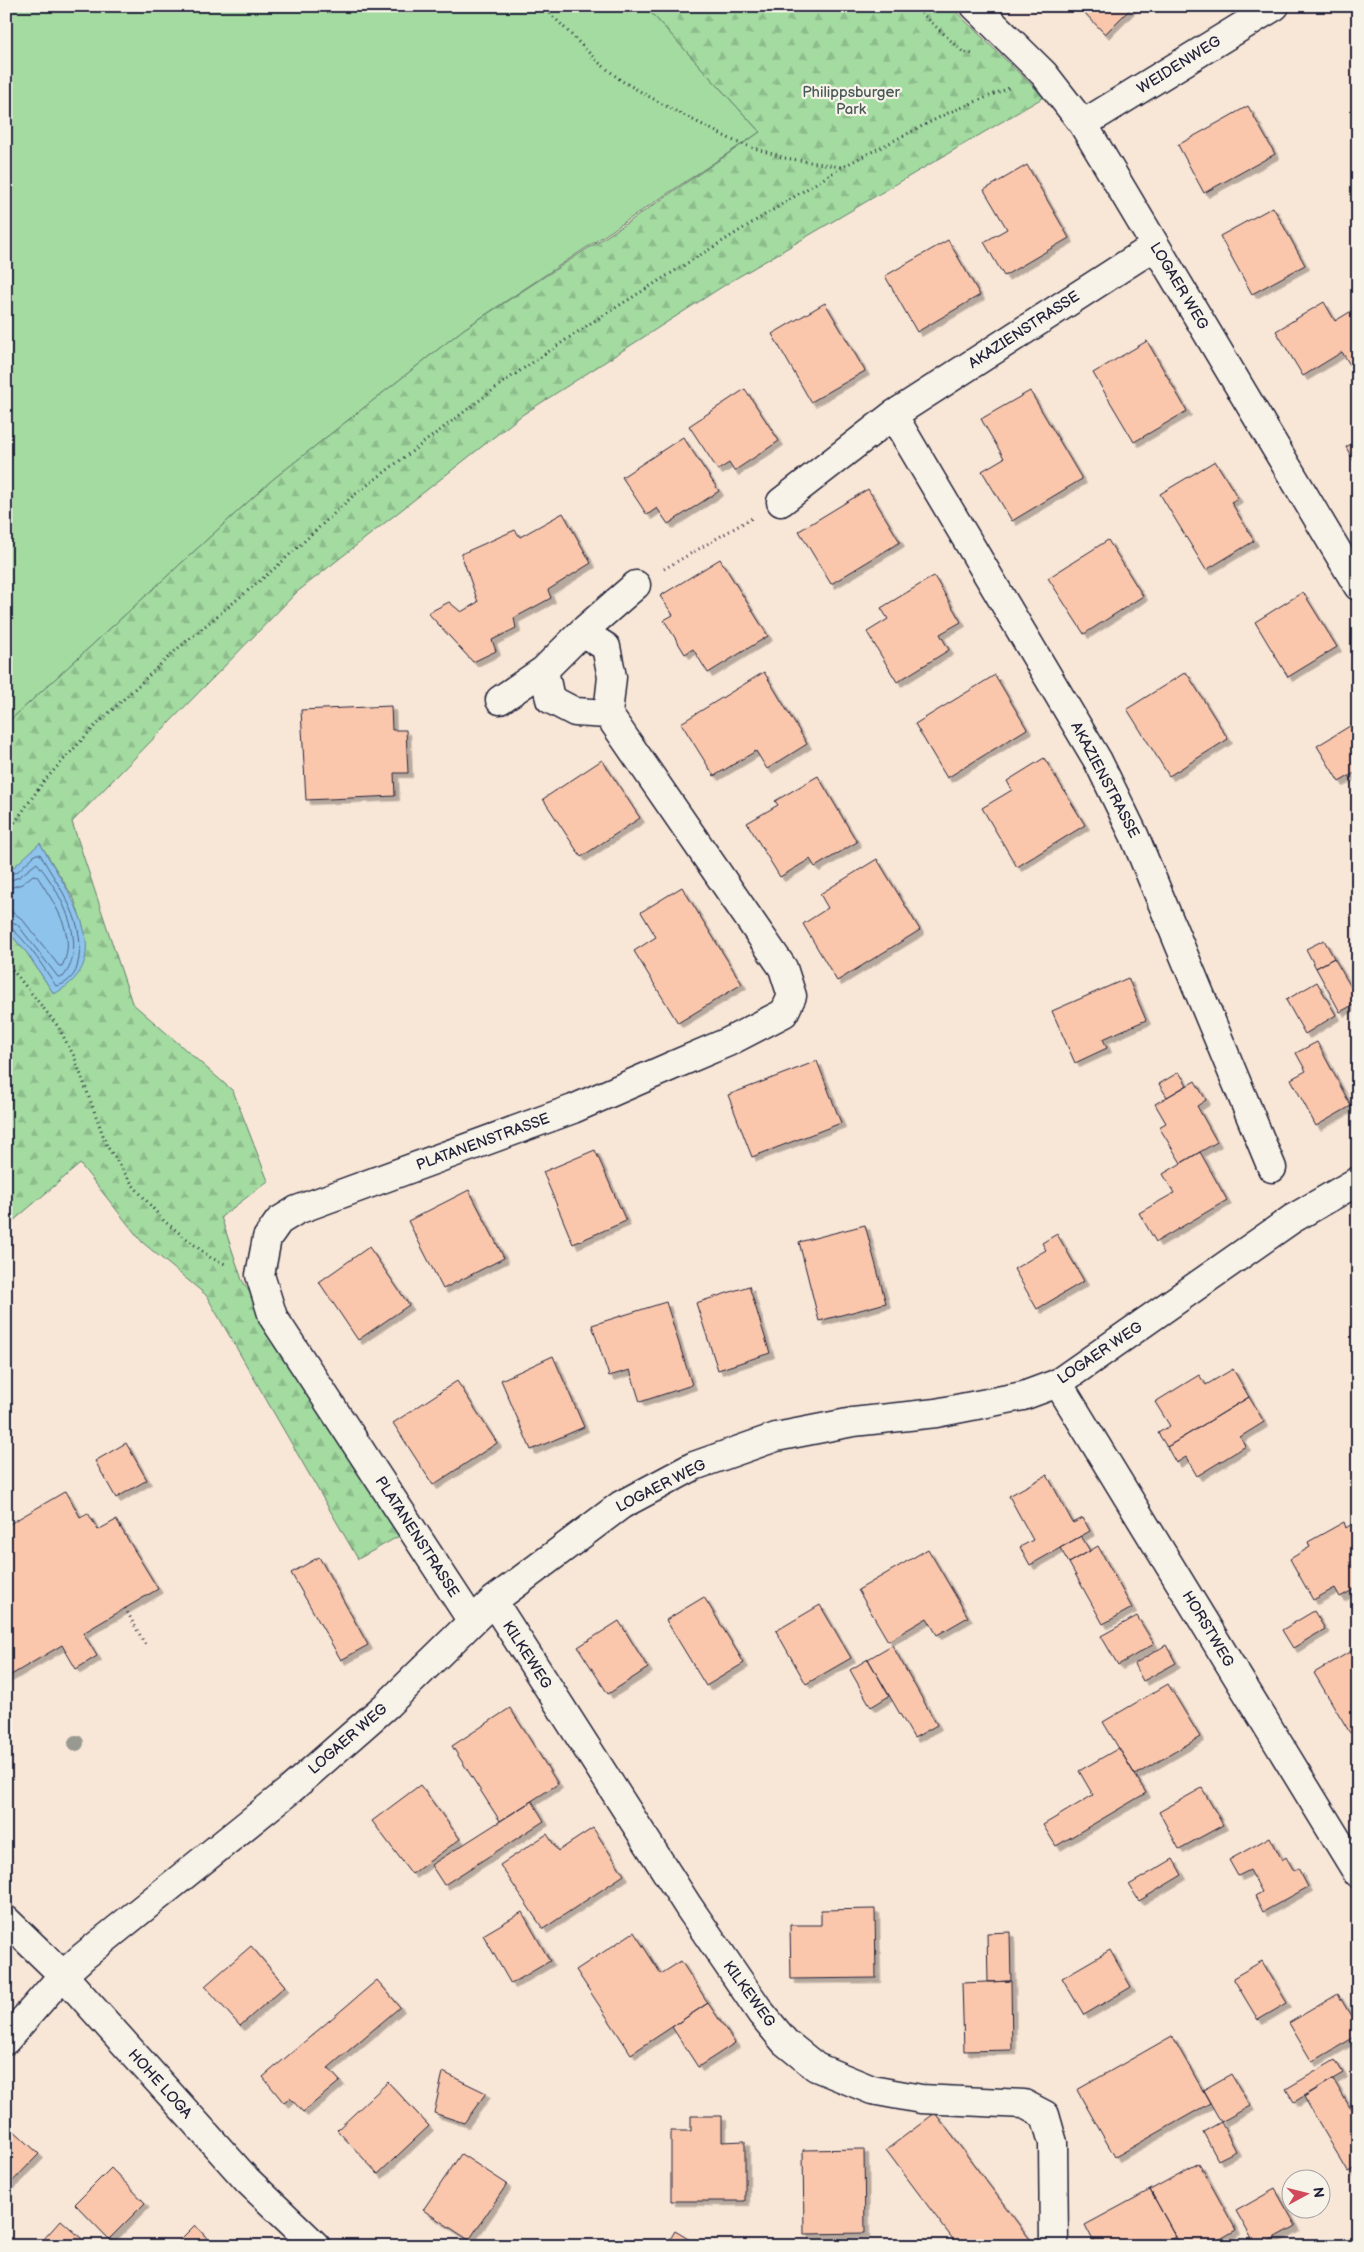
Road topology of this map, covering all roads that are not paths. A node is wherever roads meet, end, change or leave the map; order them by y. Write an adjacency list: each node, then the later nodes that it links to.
1 (975, 6): 3 (street, LOGAER WEG)
2 (1275, 6): 3 (street, WEIDENWEG)
3 (1083, 124): 4 (street, LOGAER WEG)
4 (1155, 246): 5 (street, AKAZIENSTRASSE); 8 (street, LOGAER WEG)
5 (893, 415): 6 (street, AKAZIENSTRASSE); 13 (street, AKAZIENSTRASSE)
6 (781, 502)
7 (636, 585): 9 (street)
8 (1358, 586)
9 (582, 632): 10 (street); 12 (street)
10 (544, 670): 11 (street); 12 (street)
11 (500, 700)
12 (608, 714): 17 (street, PLATANENSTRASSE)
13 (1272, 1168)
14 (1358, 1181): 15 (street, LOGAER WEG)
15 (1058, 1383): 16 (street, LOGAER WEG); 18 (street, HORSTWEG)
16 (493, 1602): 17 (street, LOGAER WEG); 23 (street, KILKEWEG)
17 (472, 1621): 20 (street, LOGAER WEG)
18 (1358, 1874)
19 (6, 1920): 20 (street, HOHE LOGA)
20 (63, 1975): 21 (street, LOGAER WEG); 22 (street, HOHE LOGA)
21 (6, 2040)
22 (316, 2246)
23 (1054, 2246)

